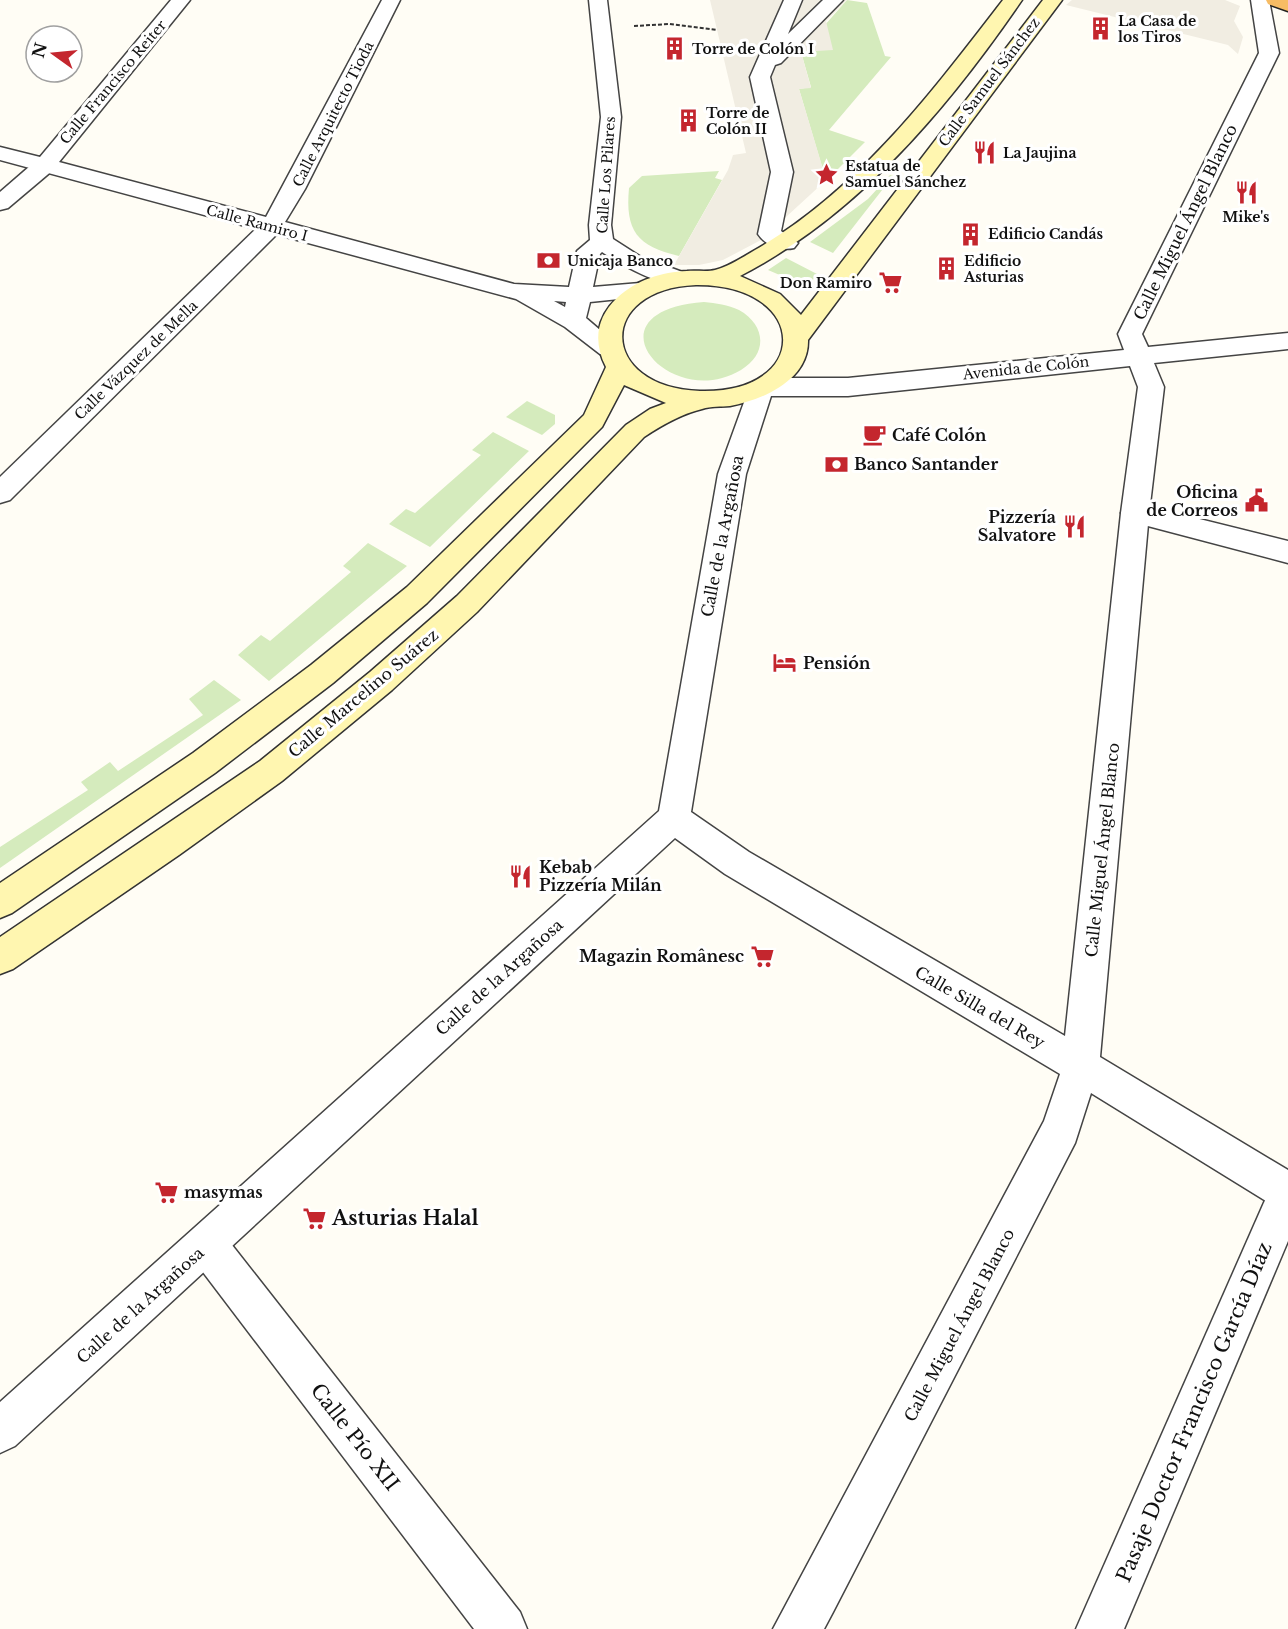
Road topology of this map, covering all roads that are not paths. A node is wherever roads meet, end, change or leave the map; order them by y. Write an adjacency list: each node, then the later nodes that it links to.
1 (181, 0): 13 (street, Calle Francisco Reiter)
2 (391, 0): 15 (street, Calle Arquitecto Tioda)
3 (598, 0): 16 (street, Calle Los Pilares)
4 (794, 0): 11 (street)
5 (834, 0): 11 (street)
6 (1013, 0): 17 (main road, Calle Samuel Sánchez)
7 (1053, 0): 24 (main road, Calle Samuel Sánchez)
8 (1260, 0): 26 (street, Calle Miguel Ángel Blanco)
9 (1275, 0): 10 (highway)
10 (1288, 5)
11 (762, 71): 17 (street)
12 (0, 153): 13 (street, Calle Ramiro I)
13 (45, 165): 14 (street, Calle Francisco Reiter); 15 (street, Calle Ramiro I)
14 (0, 202)
15 (271, 227): 20 (street, Calle Ramiro I); 30 (street, Calle Vázquez de Mella)
16 (602, 242): 19 (street, Calle Los Pilares); 22 (street, Calle Los Pilares)
17 (786, 243): 18 (main road, Calle Samuel Sánchez)
18 (718, 278): 19 (main road); 24 (main road)
19 (680, 279): 21 (main road)
20 (514, 291): 22 (street, Calle Ramiro I); 23 (street, Calle Ramiro I)
21 (640, 291): 22 (street, Calle Ramiro I); 27 (main road)
22 (581, 295): 23 (street, Calle Los Pilares)
23 (574, 321): 27 (street, Calle Ramiro I)
24 (797, 338): 28 (main road)
25 (1288, 340): 26 (street, Avenida de Colón)
26 (1140, 356): 28 (street, Avenida de Colón); 31 (street, Calle Miguel Ángel Blanco)
27 (614, 357): 29 (main road); 34 (main road)
28 (761, 388): 29 (main road); 33 (street, Calle de la Argañosa)
29 (699, 400): 35 (main road, Calle Marcelino Suárez)
30 (0, 493)
31 (1135, 513): 32 (street); 36 (street, Calle Miguel Ángel Blanco)
32 (1288, 552)
33 (674, 818): 36 (street, Calle Silla del Rey); 38 (street, Calle de la Argañosa)
34 (0, 902)
35 (0, 957)
36 (1081, 1066): 37 (street, Calle Silla del Rey); 41 (street, Calle Miguel Ángel Blanco)
37 (1288, 1193): 42 (street, Pasaje Doctor Francisco García Díaz)
38 (207, 1245): 39 (street, Calle de la Argañosa); 40 (street, Calle Pío XII)
39 (0, 1431)
40 (503, 1629)
41 (797, 1629)
42 (1100, 1629)

